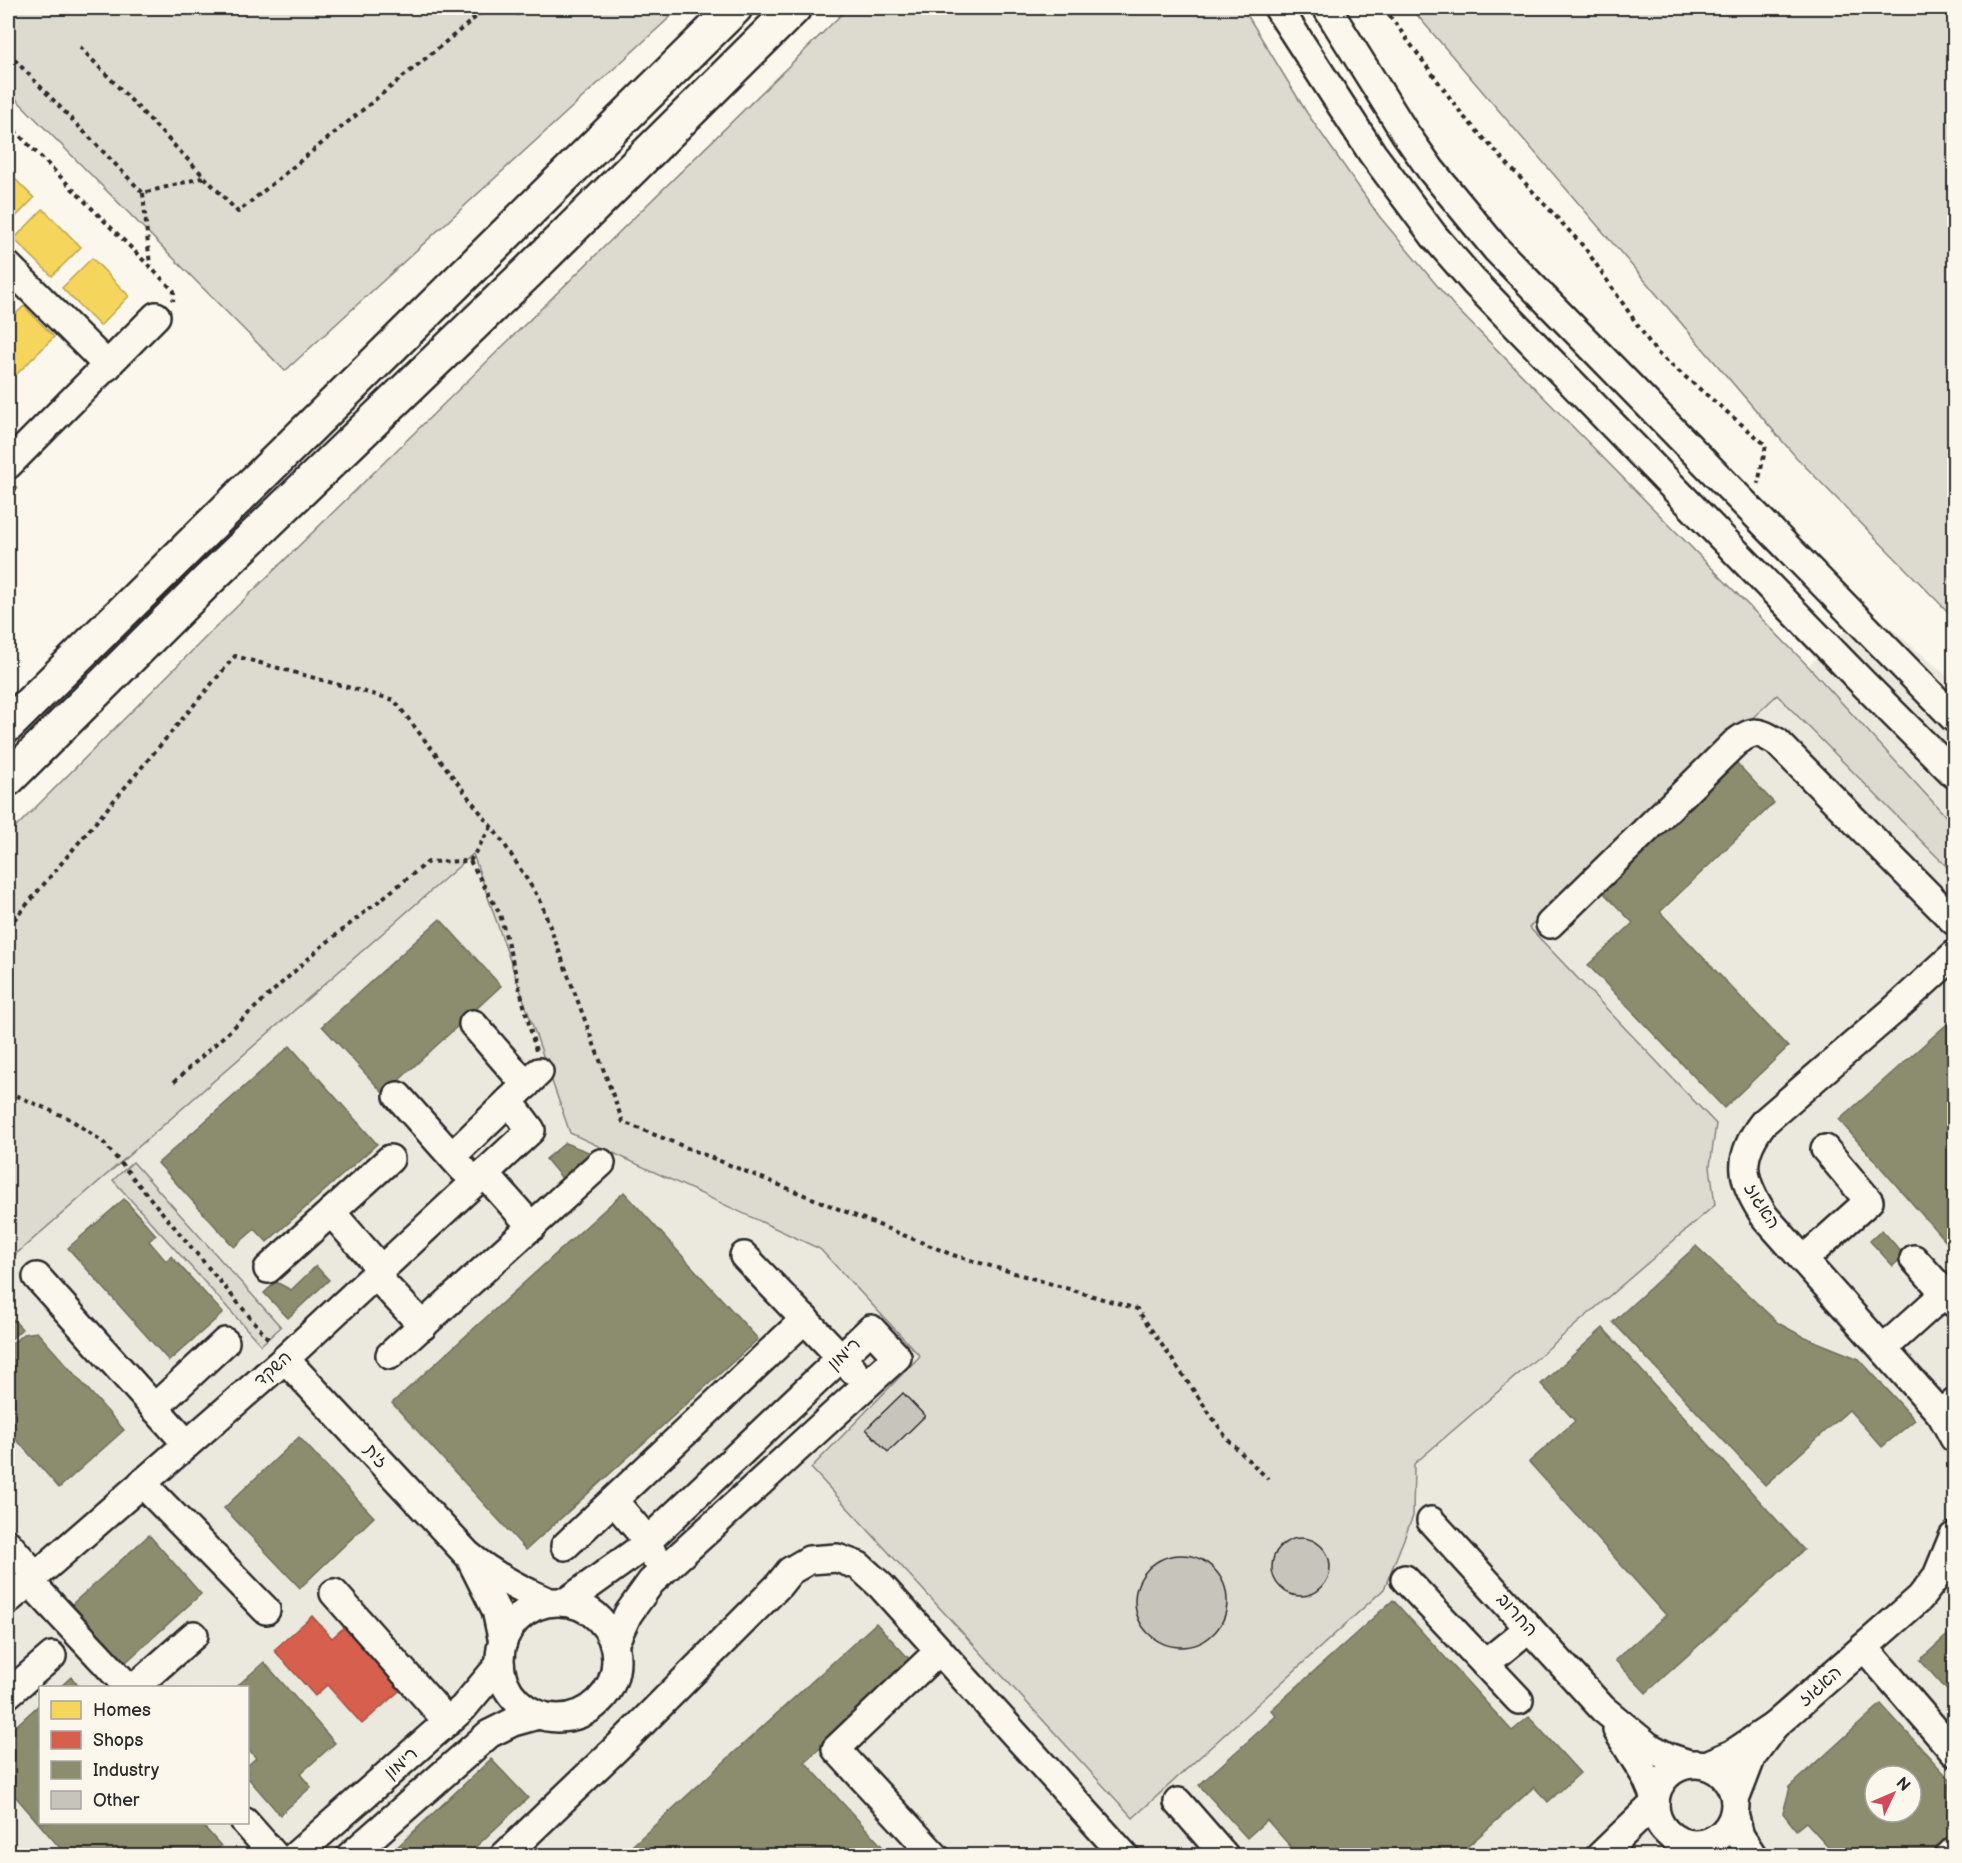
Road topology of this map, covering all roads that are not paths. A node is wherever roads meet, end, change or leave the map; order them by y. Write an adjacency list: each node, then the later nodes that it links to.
1 (735, 8): 10 (main road)
2 (794, 8): 12 (main road)
3 (1278, 8): 11 (street)
4 (1327, 8): 9 (street)
5 (8, 266): 7 (street)
6 (156, 316): 7 (street)
7 (108, 366): 8 (street)
8 (8, 465)
9 (1954, 718)
10 (8, 725)
11 (1954, 774)
12 (8, 779)
13 (1954, 921): 14 (street)
14 (1550, 924)
15 (1954, 955): 28 (street, האגוז)
16 (473, 1024): 17 (street)
17 (525, 1086): 20 (street); 23 (street, השקד)
18 (398, 1096): 20 (street)
19 (1825, 1149): 28 (street)
20 (452, 1156): 23 (street)
21 (390, 1159): 24 (street)
22 (601, 1163): 25 (street)
23 (480, 1178): 25 (street); 30 (street, השקד)
24 (331, 1212): 29 (street); 30 (street)
25 (532, 1227): 34 (street)
26 (744, 1256): 33 (street)
27 (1914, 1259): 32 (street)
28 (1803, 1260): 36 (street, האגוז)
29 (268, 1269)
30 (378, 1272): 34 (street); 39 (street, השקד)
31 (37, 1277): 41 (street)
32 (1950, 1298): 36 (street)
33 (805, 1319): 38 (street); 46 (street)
34 (423, 1326): 37 (street)
35 (225, 1342): 41 (street)
36 (1883, 1349): 42 (street, האגוז)
37 (390, 1355)
38 (841, 1357): 40 (street); 40 (street, רימון); 49 (street, רימון)
39 (285, 1359): 44 (street, השקד); 52 (street, זית)
40 (866, 1384): 56 (street, רימון)
41 (154, 1408): 44 (street)
42 (1950, 1414): 43 (street, האגוז)
43 (1954, 1438)
44 (187, 1444): 45 (street, השקד)
45 (142, 1483): 53 (street, השקד); 61 (street)
46 (614, 1501): 49 (street); 51 (street)
47 (1431, 1521): 62 (street, החרוב)
48 (1954, 1534): 58 (street, האגוז)
49 (647, 1540): 56 (street); 60 (street, רימון)
50 (8, 1544): 53 (street)
51 (566, 1546)
52 (467, 1554): 60 (street, זית); 67 (street, זית)
53 (33, 1578): 59 (street, השקד); 70 (street)
54 (1954, 1578): 58 (street, האגוז)
55 (1405, 1579): 69 (street)
56 (651, 1582): 64 (street, רימון)
57 (334, 1593): 76 (street)
58 (1920, 1598): 65 (street, האגוז)
59 (8, 1600)
60 (558, 1602): 64 (street); 67 (street)
61 (266, 1610)
62 (1529, 1628): 69 (street); 74 (street, החרוב)
63 (194, 1635): 71 (street)
64 (614, 1644): 75 (street)
65 (1864, 1647): 77 (street, האגוז); 78 (street)
66 (939, 1651): 90 (street); 91 (street); 92 (street)
67 (501, 1653): 75 (street); 76 (street, רימון)
68 (52, 1656): 72 (street)
69 (1485, 1664): 73 (street)
70 (127, 1686)
71 (136, 1686)
72 (8, 1694)
73 (1519, 1700)
74 (1603, 1709): 79 (street, החרוב); 80 (street, החרוב)
75 (538, 1715): 89 (street, רימון)
76 (448, 1722): 88 (street, רימון)
77 (1774, 1726): 79 (street, האגוז); 82 (street, האגוז)
78 (1954, 1752)
79 (1698, 1764): 80 (street); 82 (street)
80 (1655, 1801): 84 (street); 86 (street)
81 (1178, 1802): 93 (street)
82 (1735, 1807): 84 (street); 94 (street)
83 (248, 1824): 87 (street)
84 (1692, 1846): 86 (street)
85 (1954, 1851): 95 (street)
86 (1602, 1854)
87 (275, 1856)
88 (296, 1856)
89 (350, 1856)
90 (504, 1856)
91 (935, 1856)
92 (1125, 1856)
93 (1225, 1856)
94 (1753, 1856)
95 (1949, 1856)

